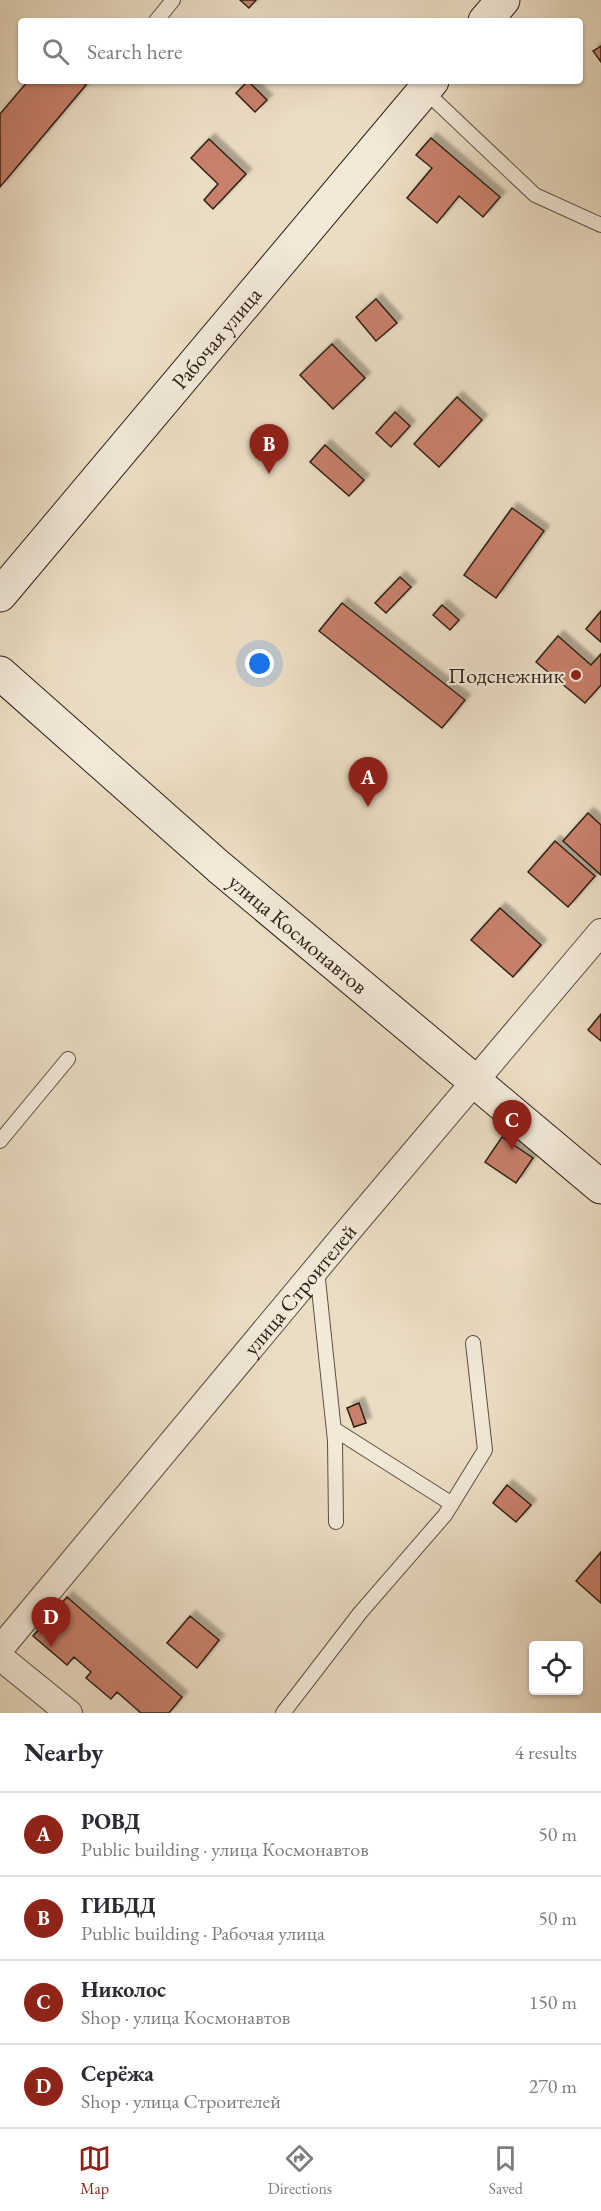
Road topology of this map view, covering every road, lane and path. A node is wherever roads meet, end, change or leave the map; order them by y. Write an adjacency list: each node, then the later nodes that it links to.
1 (173, 0): 3 (lane)
2 (503, 0): 4 (street)
3 (158, 18)
4 (488, 18)
5 (428, 86): 6 (lane); 7 (street, Рабочая улица)
6 (601, 225)
7 (0, 595)
8 (0, 673): 11 (street, улица Космонавтов)
9 (601, 932): 11 (street, улица Строителей)
10 (68, 1059): 12 (lane)
11 (475, 1082): 13 (street, улица Космонавтов); 14 (street, улица Строителей)
12 (0, 1141)
13 (601, 1187)
14 (317, 1268): 16 (lane); 19 (street, улица Строителей)
15 (473, 1343): 17 (lane)
16 (334, 1429): 17 (lane); 18 (lane)
17 (452, 1504): 22 (lane)
18 (336, 1522)
19 (0, 1649)
20 (0, 1657): 21 (street)
21 (69, 1713)
22 (283, 1713)

